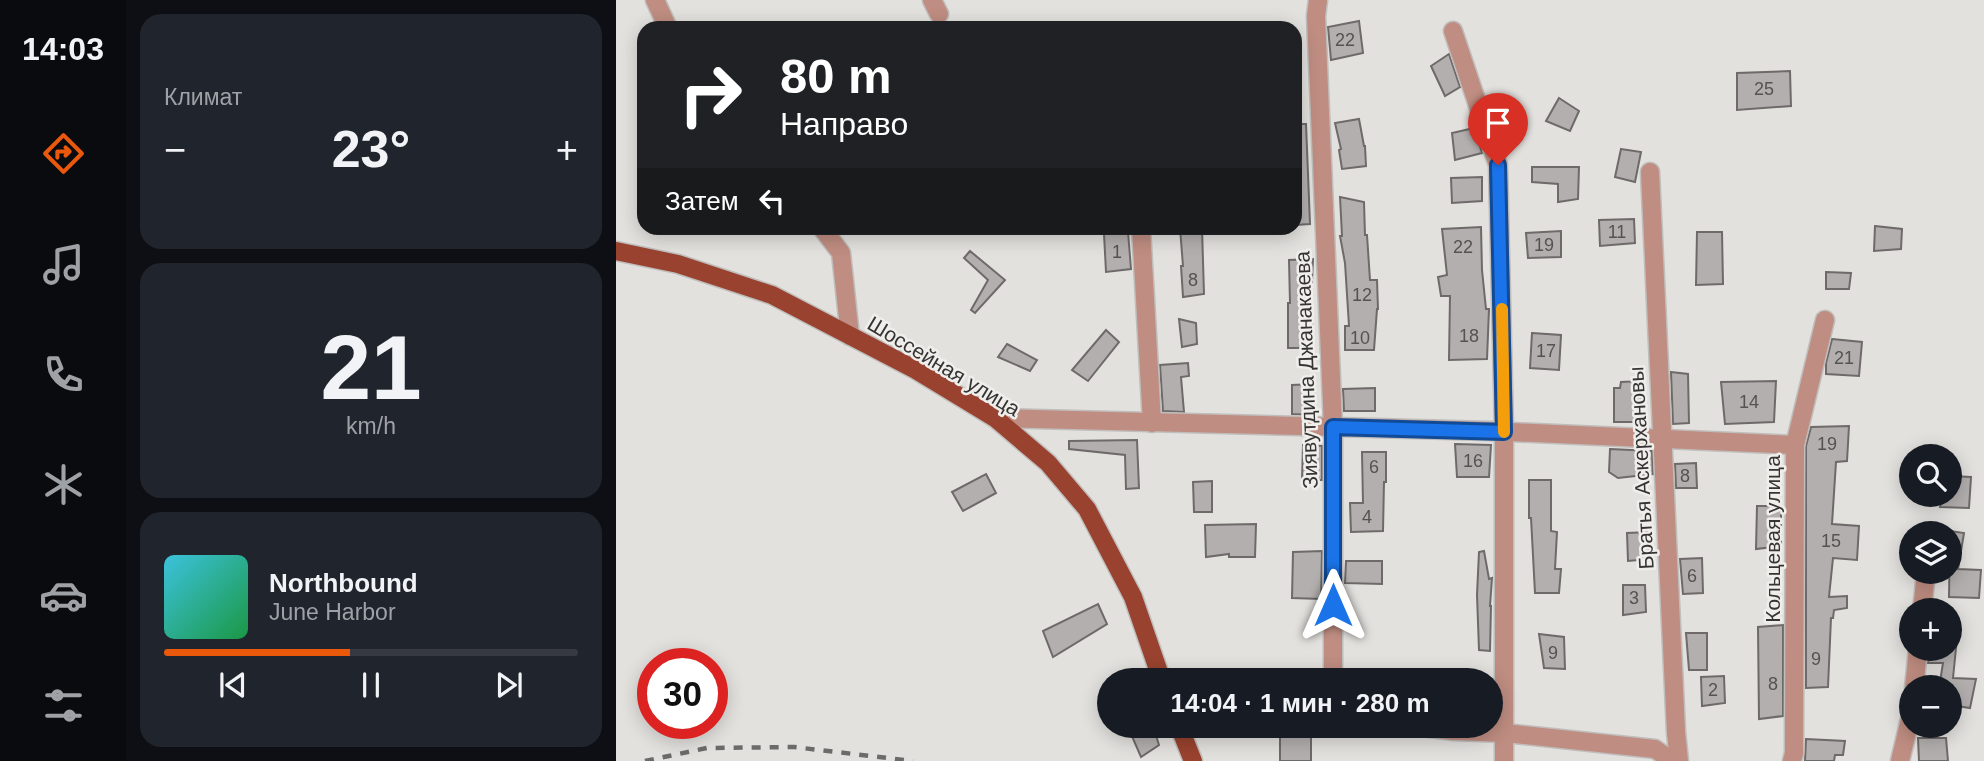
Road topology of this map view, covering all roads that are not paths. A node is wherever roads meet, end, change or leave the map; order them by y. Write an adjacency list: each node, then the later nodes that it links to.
1 (655, 0): 3 (street)
2 (1317, 8): 13 (street, Зиявутдина Джанакаева)
3 (665, 21)
4 (1453, 32): 14 (street)
5 (1650, 172): 15 (street, Братья Аскерхановы)
6 (827, 235): 10 (street)
7 (1141, 235): 12 (street)
8 (616, 251): 10 (main road, Шоссейная улица)
9 (1825, 320): 16 (street, Кольцевая улица)
10 (850, 336): 11 (main road, Шоссейная улица)
11 (995, 418): 12 (street); 17 (main road, Шоссейная улица)
12 (1152, 423): 13 (street)
13 (1333, 427): 14 (street); 18 (street, Зиявутдина Джанакаева)
14 (1504, 432): 15 (street); 19 (street)
15 (1663, 439): 16 (street); 25 (street, Братья Аскерхановы)
16 (1795, 445): 26 (street, Кольцевая улица)
17 (1158, 668)
18 (1333, 668)
19 (1505, 733): 23 (street); 24 (street)
20 (1184, 738): 22 (main road)
21 (1906, 738): 27 (street)
22 (1193, 761)
23 (1504, 761)
24 (1672, 761)
25 (1679, 761)
26 (1792, 761)
27 (1900, 761)

